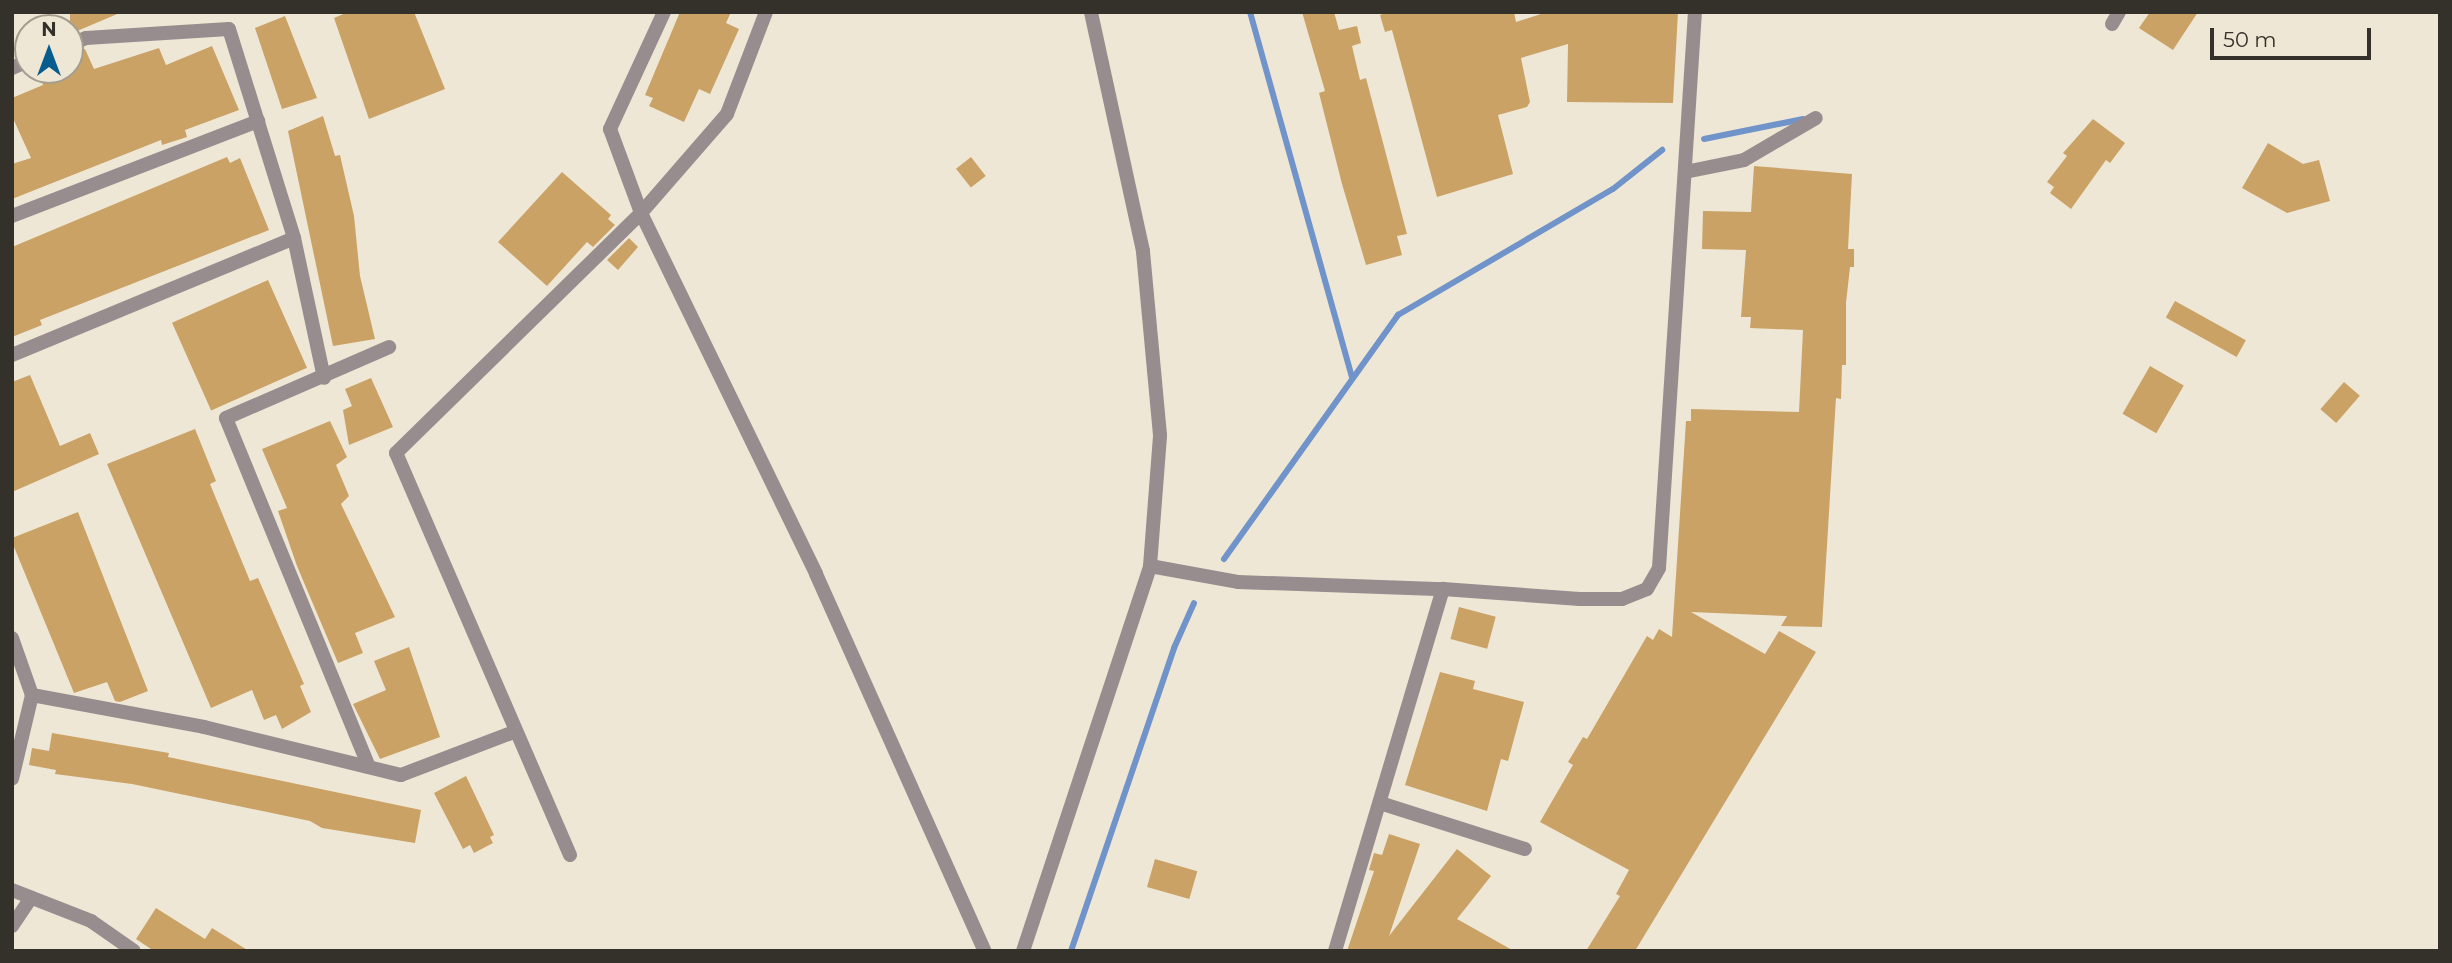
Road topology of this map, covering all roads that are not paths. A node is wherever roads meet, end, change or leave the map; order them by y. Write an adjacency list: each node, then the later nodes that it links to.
1 (664, 12): 9 (street)
2 (766, 12): 9 (street)
3 (1091, 12): 15 (street)
4 (1695, 12): 8 (street)
5 (84, 39): 7 (street)
6 (1815, 118): 8 (street)
7 (258, 121): 10 (street); 11 (street)
8 (1685, 172): 16 (street)
9 (641, 213): 19 (street); 29 (street)
10 (12, 216)
11 (294, 238): 13 (street); 14 (street)
12 (389, 347): 14 (street)
13 (12, 355)
14 (324, 378): 20 (street)
15 (1150, 566): 16 (street); 30 (street)
16 (1443, 589): 22 (street)
17 (12, 638): 18 (street)
18 (32, 695): 20 (street); 21 (street)
19 (516, 731): 20 (street); 24 (street)
20 (369, 767)
21 (12, 779)
22 (1380, 803): 23 (street); 31 (street)
23 (1525, 849)
24 (570, 855)
25 (12, 890): 26 (street)
26 (31, 898): 27 (street); 28 (street)
27 (12, 926)
28 (134, 951)
29 (985, 951)
30 (1023, 951)
31 (1335, 951)

